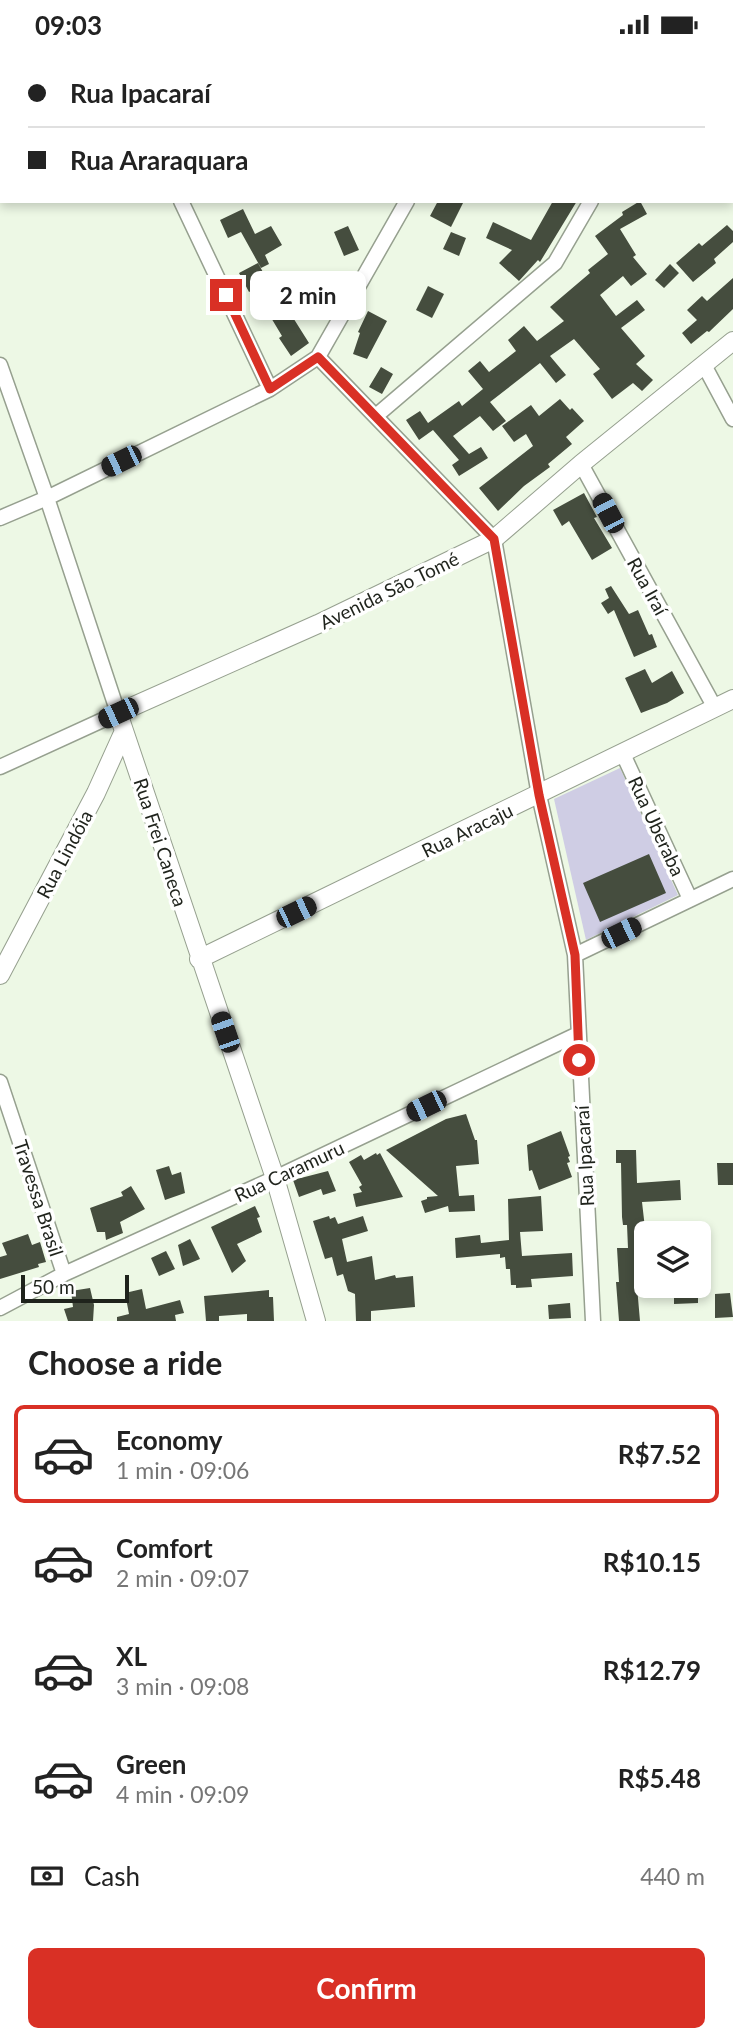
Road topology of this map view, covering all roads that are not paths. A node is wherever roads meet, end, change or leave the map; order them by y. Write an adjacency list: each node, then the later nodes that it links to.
1 (182, 203): 8 (street)
2 (406, 203): 5 (street)
3 (590, 203): 9 (street)
4 (733, 341): 7 (street, Avenida São Tomé)
5 (318, 357): 8 (street); 9 (street)
6 (0, 365): 12 (street, Rua Frei Caneca)
7 (704, 365): 10 (street); 11 (street, Avenida São Tomé)
8 (270, 389): 12 (street)
9 (377, 415): 14 (street)
10 (733, 419)
11 (581, 464): 14 (street, Avenida São Tomé); 16 (street, Rua Iraí)
12 (47, 498): 13 (street); 17 (street, Rua Frei Caneca)
13 (0, 518)
14 (494, 539): 17 (street, Avenida São Tomé); 21 (street, Rua Ipacaraí)
15 (733, 699): 16 (street, Rua Aracaju)
16 (715, 708): 19 (street, Rua Aracaju)
17 (118, 713): 18 (street, Rua Frei Caneca); 20 (street, Avenida São Tomé)
18 (124, 731): 25 (street, Rua Frei Caneca); 26 (street, Rua Lindóia)
19 (623, 754): 21 (street, Rua Aracaju); 23 (street, Rua Uberaba)
20 (0, 767)
21 (539, 795): 24 (street, Rua Ipacaraí); 25 (street, Rua Aracaju)
22 (733, 879): 23 (street)
23 (690, 899): 24 (street)
24 (575, 955): 27 (street, Rua Ipacaraí)
25 (199, 959): 29 (street, Rua Frei Caneca)
26 (0, 975)
27 (578, 1034): 29 (street, Rua Caramuru); 33 (street, Rua Ipacaraí)
28 (0, 1082): 30 (street, Travessa Brasil)
29 (275, 1178): 30 (street, Rua Caramuru); 32 (street, Rua Frei Caneca)
30 (64, 1274): 31 (street, Rua Caramuru)
31 (0, 1308)
32 (316, 1321)
33 (593, 1321)

